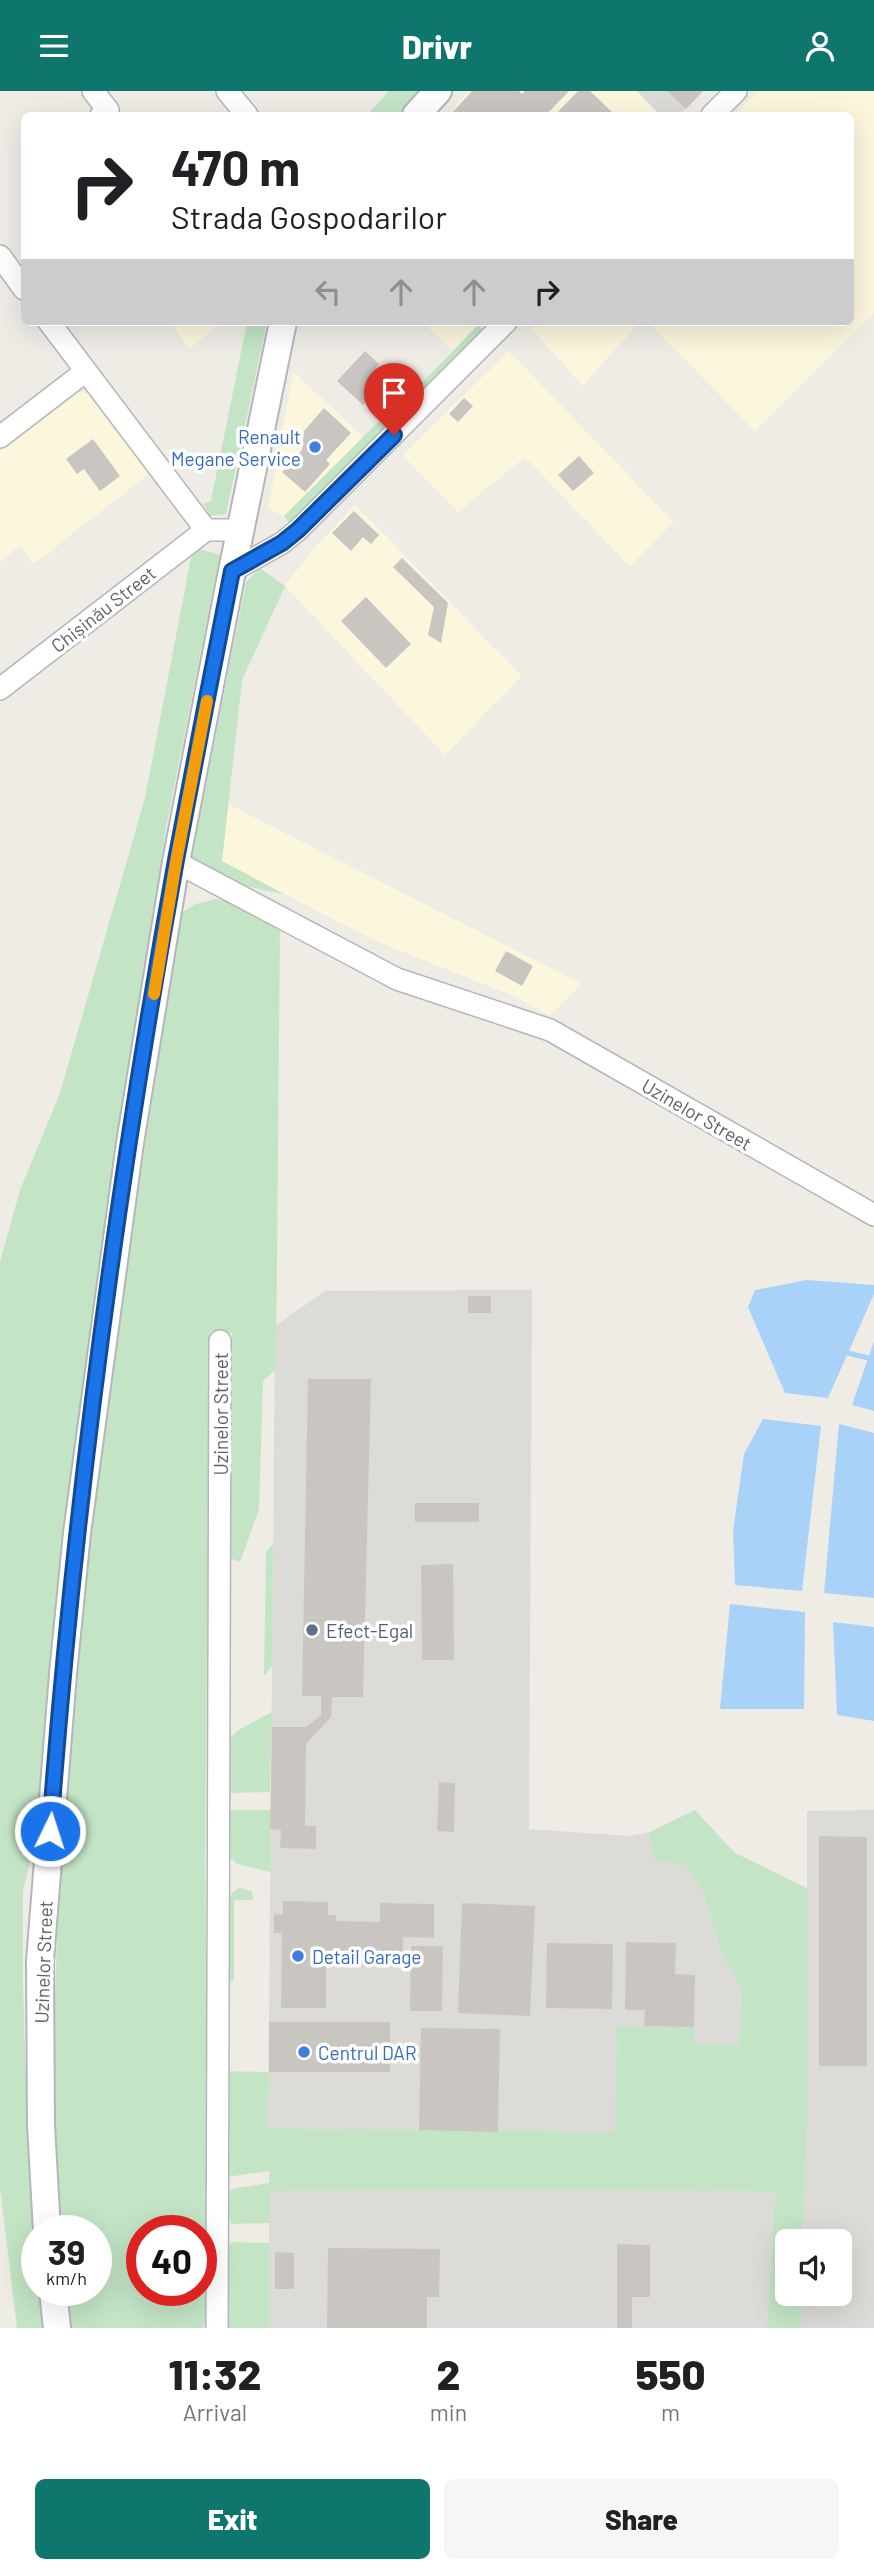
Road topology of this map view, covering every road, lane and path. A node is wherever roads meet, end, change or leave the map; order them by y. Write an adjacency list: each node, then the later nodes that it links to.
1 (93, 91): 5 (street)
2 (227, 91): 6 (street)
3 (438, 91): 7 (street)
4 (736, 91): 8 (street)
5 (106, 112)
6 (244, 112)
7 (419, 112)
8 (715, 112)
9 (0, 256): 10 (street)
10 (21, 285)
11 (53, 326): 14 (street)
12 (282, 326): 17 (street, Uzinelor Street)
13 (502, 326): 18 (street)
14 (86, 371): 15 (street); 16 (street)
15 (0, 437)
16 (206, 530): 17 (street); 19 (street, Chișinău Street)
17 (240, 530): 18 (street, Uzinelor Street)
18 (232, 571): 20 (street, Uzinelor Street)
19 (0, 689)
20 (176, 862): 21 (street, Uzinelor Street); 23 (street, Uzinelor Street)
21 (874, 1215)
22 (220, 1341): 26 (street, Uzinelor Street)
23 (46, 2215)
24 (55, 2306): 25 (street)
25 (57, 2328)
26 (218, 2328)

